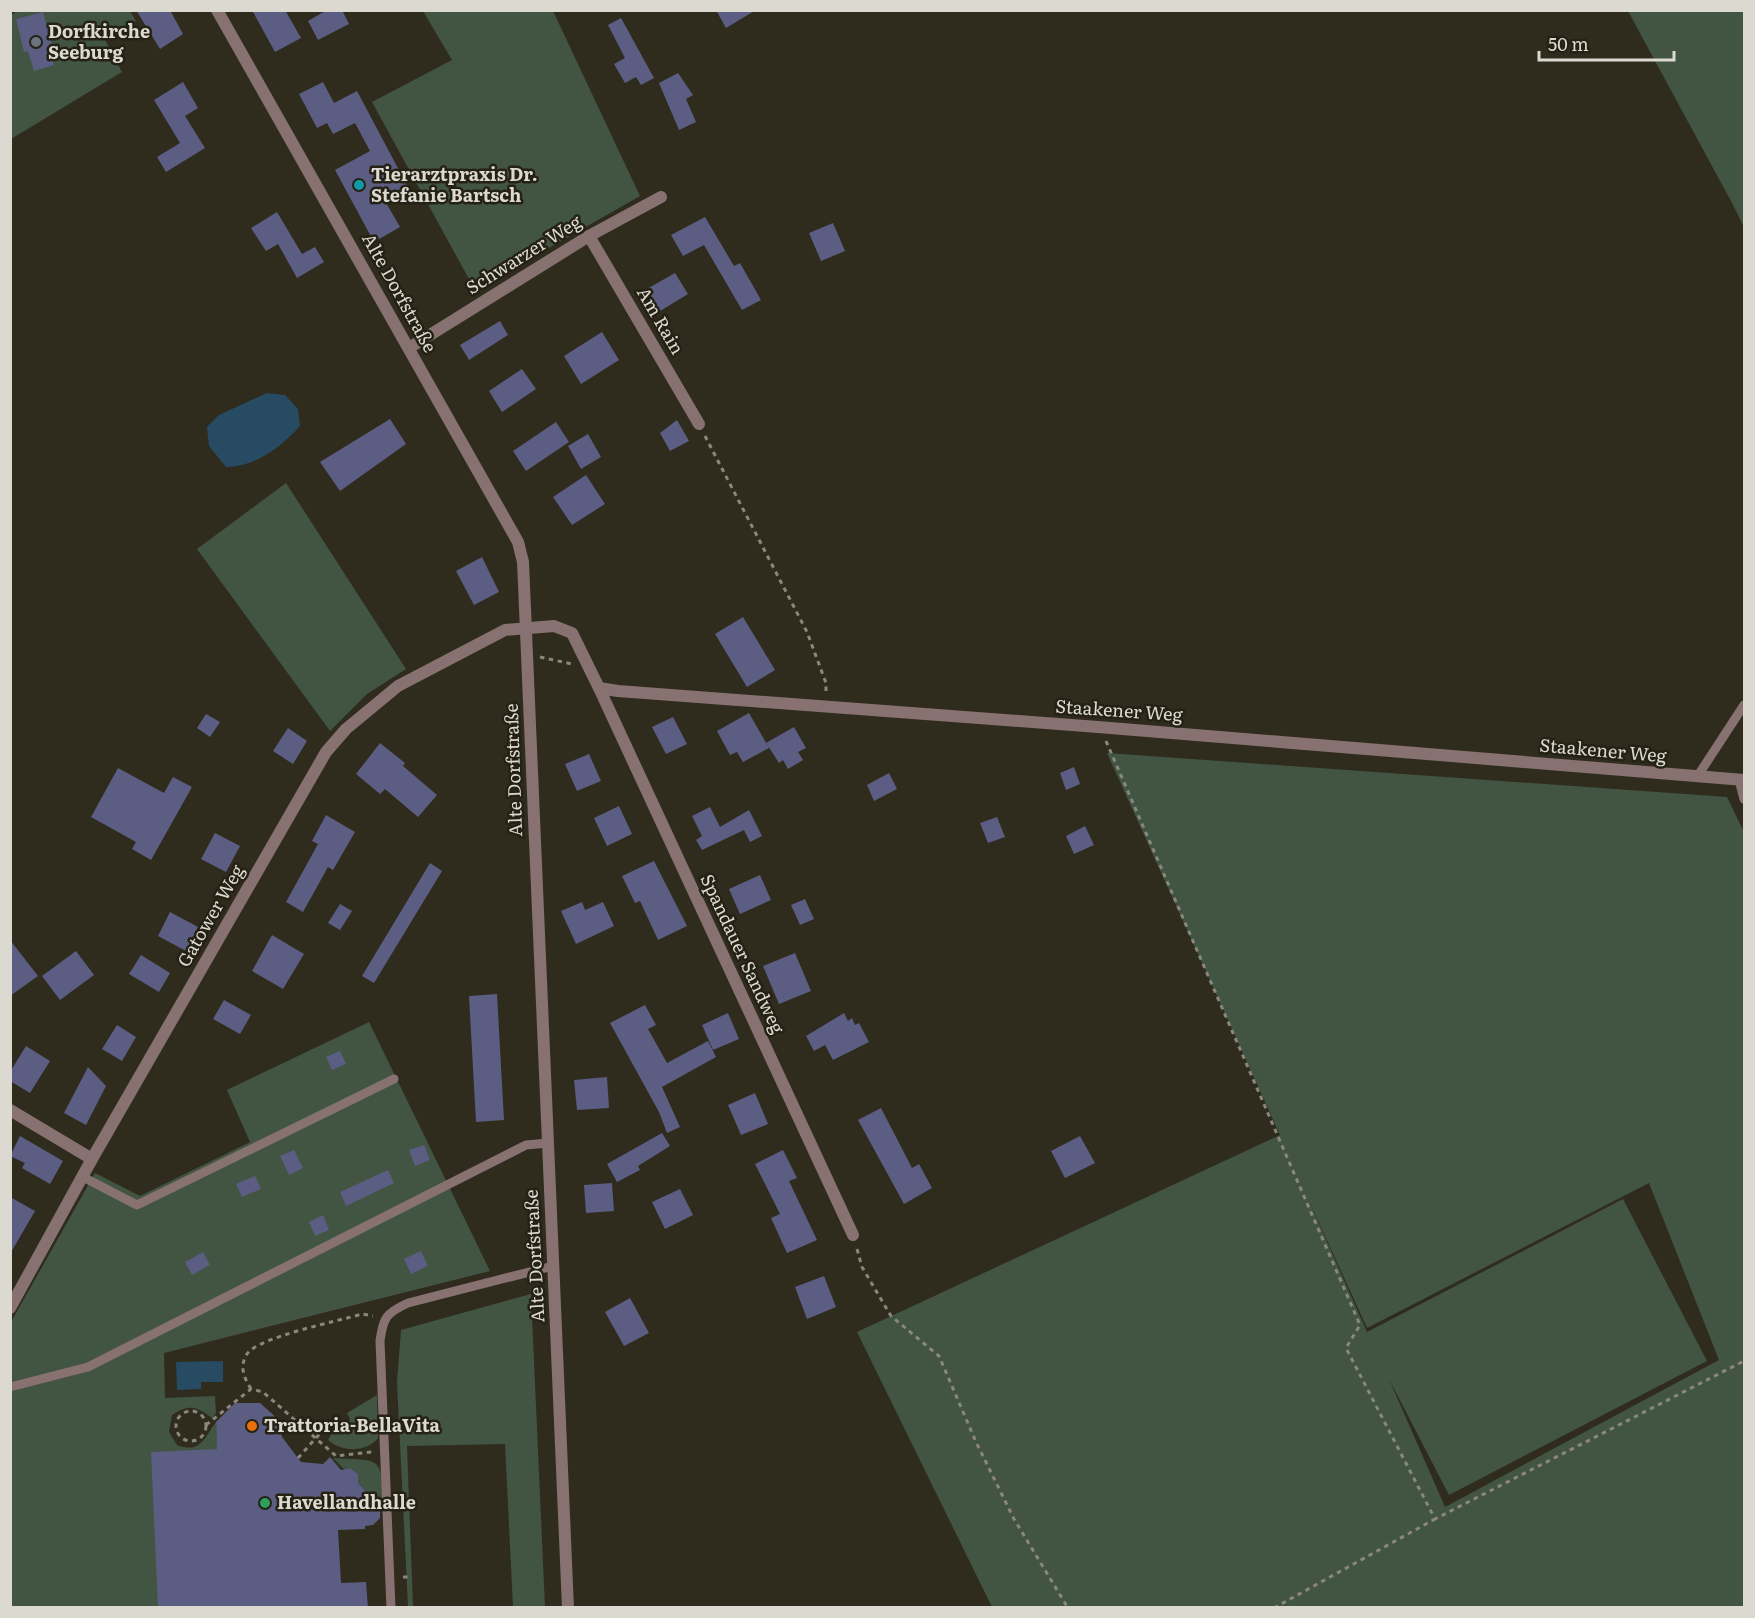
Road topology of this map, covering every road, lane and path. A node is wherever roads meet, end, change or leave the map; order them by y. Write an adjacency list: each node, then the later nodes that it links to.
1 (217, 10): 4 (street, Alte Dorfstraße)
2 (661, 197): 3 (street, Schwarzer Weg)
3 (589, 236): 4 (street, Schwarzer Weg); 5 (street, Am Rain)
4 (409, 348): 6 (street, Alte Dorfstraße)
5 (699, 424): 11 (path)
6 (526, 628): 8 (street); 18 (street, Alte Dorfstraße); 19 (street, Gatower Weg)
7 (535, 656): 8 (path)
8 (586, 661): 9 (street)
9 (599, 688): 11 (street, Staakener Weg); 21 (street, Spandauer Sandweg)
10 (1744, 705): 13 (lane)
11 (825, 708): 12 (street, Staakener Weg)
12 (1098, 727): 13 (street, Staakener Weg); 33 (path)
13 (1697, 777): 14 (street, Staakener Weg)
14 (1742, 780): 15 (lane)
15 (1744, 799)
16 (394, 1079): 20 (lane)
17 (10, 1110): 19 (street)
18 (548, 1143): 22 (street, Alte Dorfstraße); 26 (lane)
19 (92, 1159): 20 (street, Gatower Weg)
20 (83, 1177): 23 (street, Gatower Weg)
21 (853, 1236): 36 (path)
22 (553, 1266): 24 (lane); 35 (street, Alte Dorfstraße)
23 (10, 1308)
24 (382, 1321): 27 (path); 31 (lane)
25 (1744, 1361): 33 (path)
26 (10, 1387)
27 (251, 1389): 29 (path); 30 (path)
28 (334, 1418): 30 (path)
29 (206, 1425): 29 (path)
30 (315, 1438): 31 (path); 32 (path)
31 (383, 1451): 34 (lane)
32 (298, 1458)
33 (1435, 1519): 37 (path)
34 (391, 1608)
35 (568, 1608)
36 (1068, 1608)
37 (1274, 1608)

